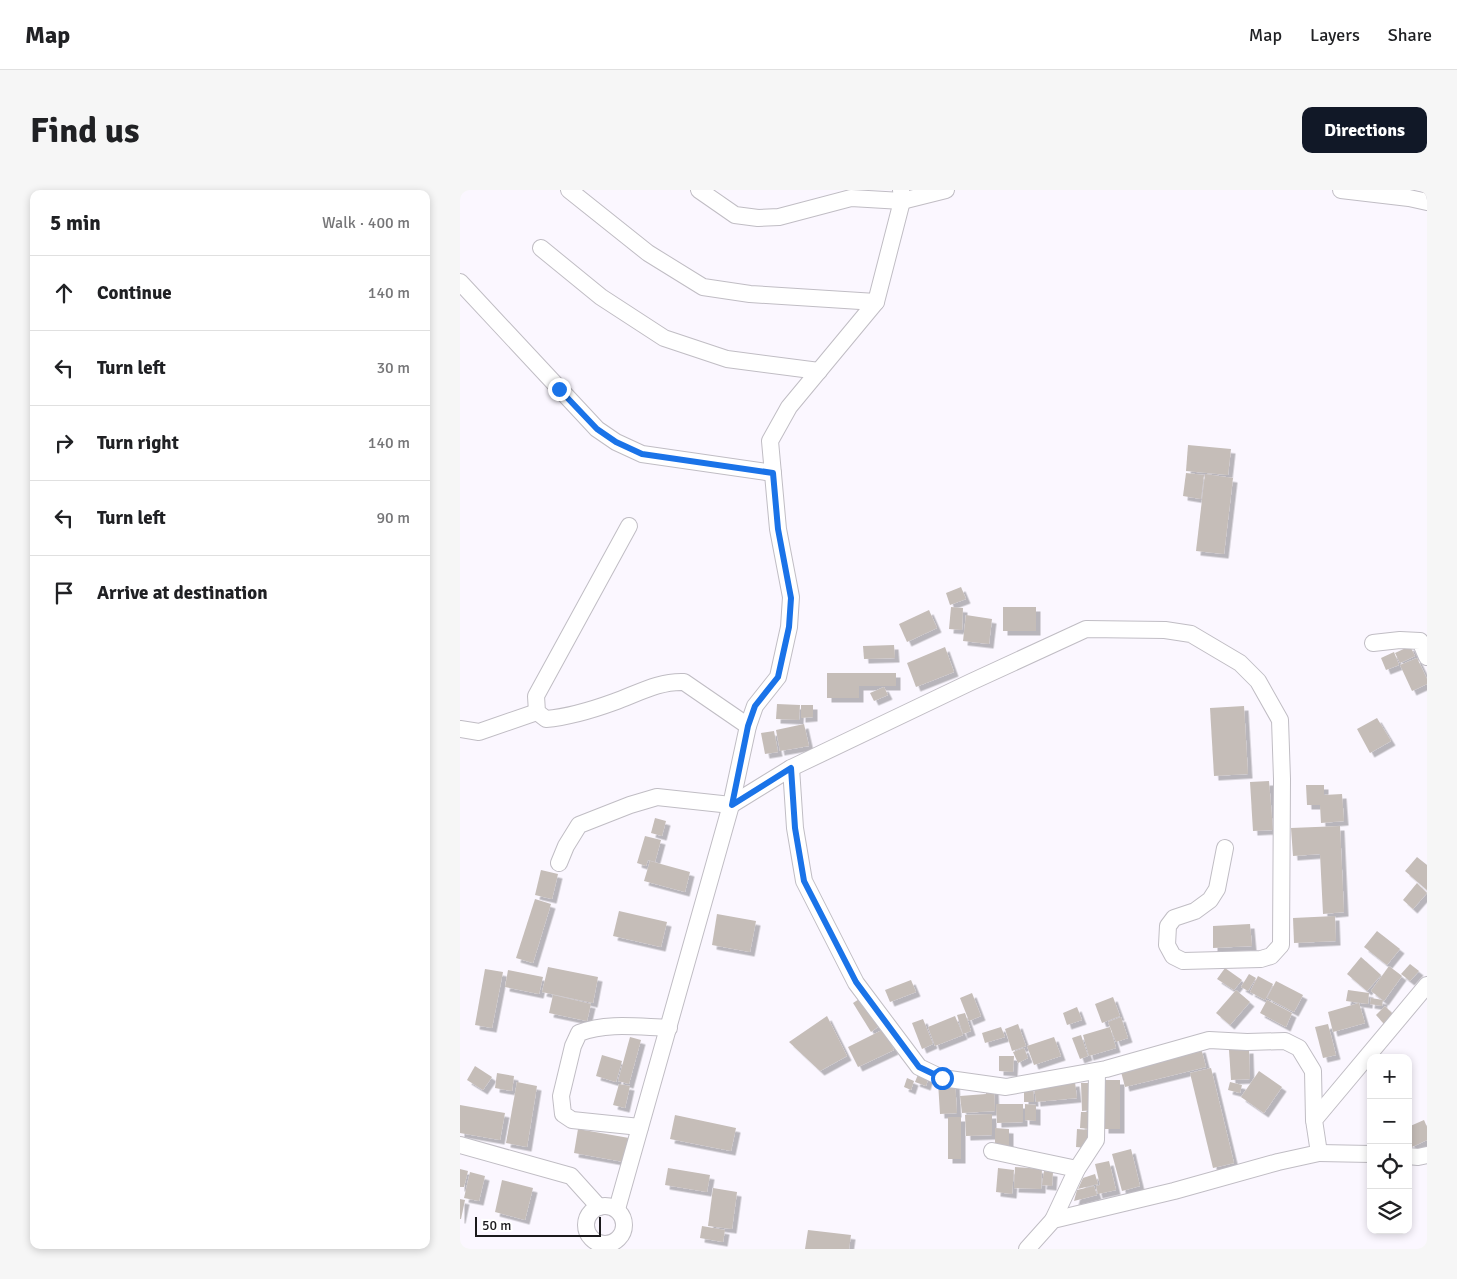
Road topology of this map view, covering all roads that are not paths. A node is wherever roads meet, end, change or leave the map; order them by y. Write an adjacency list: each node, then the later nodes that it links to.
1 (569, 190): 9 (street)
2 (698, 190): 5 (street)
3 (946, 190): 5 (street)
4 (1341, 190): 6 (street)
5 (902, 196): 9 (street)
6 (1427, 202)
7 (542, 248): 10 (street)
8 (460, 282): 11 (street)
9 (876, 302): 10 (street)
10 (819, 371): 11 (street)
11 (773, 473): 16 (street)
12 (629, 526): 15 (street)
13 (1373, 643): 14 (street)
14 (1427, 656)
15 (537, 712): 16 (street); 17 (street)
16 (748, 726): 19 (street)
17 (460, 729)
18 (791, 768): 19 (street); 20 (street); 24 (street)
19 (732, 805): 21 (street); 23 (street)
20 (1225, 848)
21 (559, 863)
22 (1427, 985): 25 (street)
23 (669, 1028): 26 (street); 26 (street)
24 (1097, 1071): 25 (street); 33 (street)
25 (1314, 1120): 29 (street)
26 (640, 1127): 35 (street)
27 (460, 1146): 34 (street)
28 (992, 1151): 33 (street)
29 (1319, 1153): 30 (street); 36 (street)
30 (1367, 1154)
31 (1427, 1155): 32 (street)
32 (1412, 1156)
33 (1076, 1169): 36 (street)
34 (599, 1207): 35 (street); 37 (street)
35 (617, 1209): 38 (street)
36 (1053, 1220): 39 (street)
37 (591, 1244): 38 (street)
38 (613, 1247)
39 (1027, 1249)

